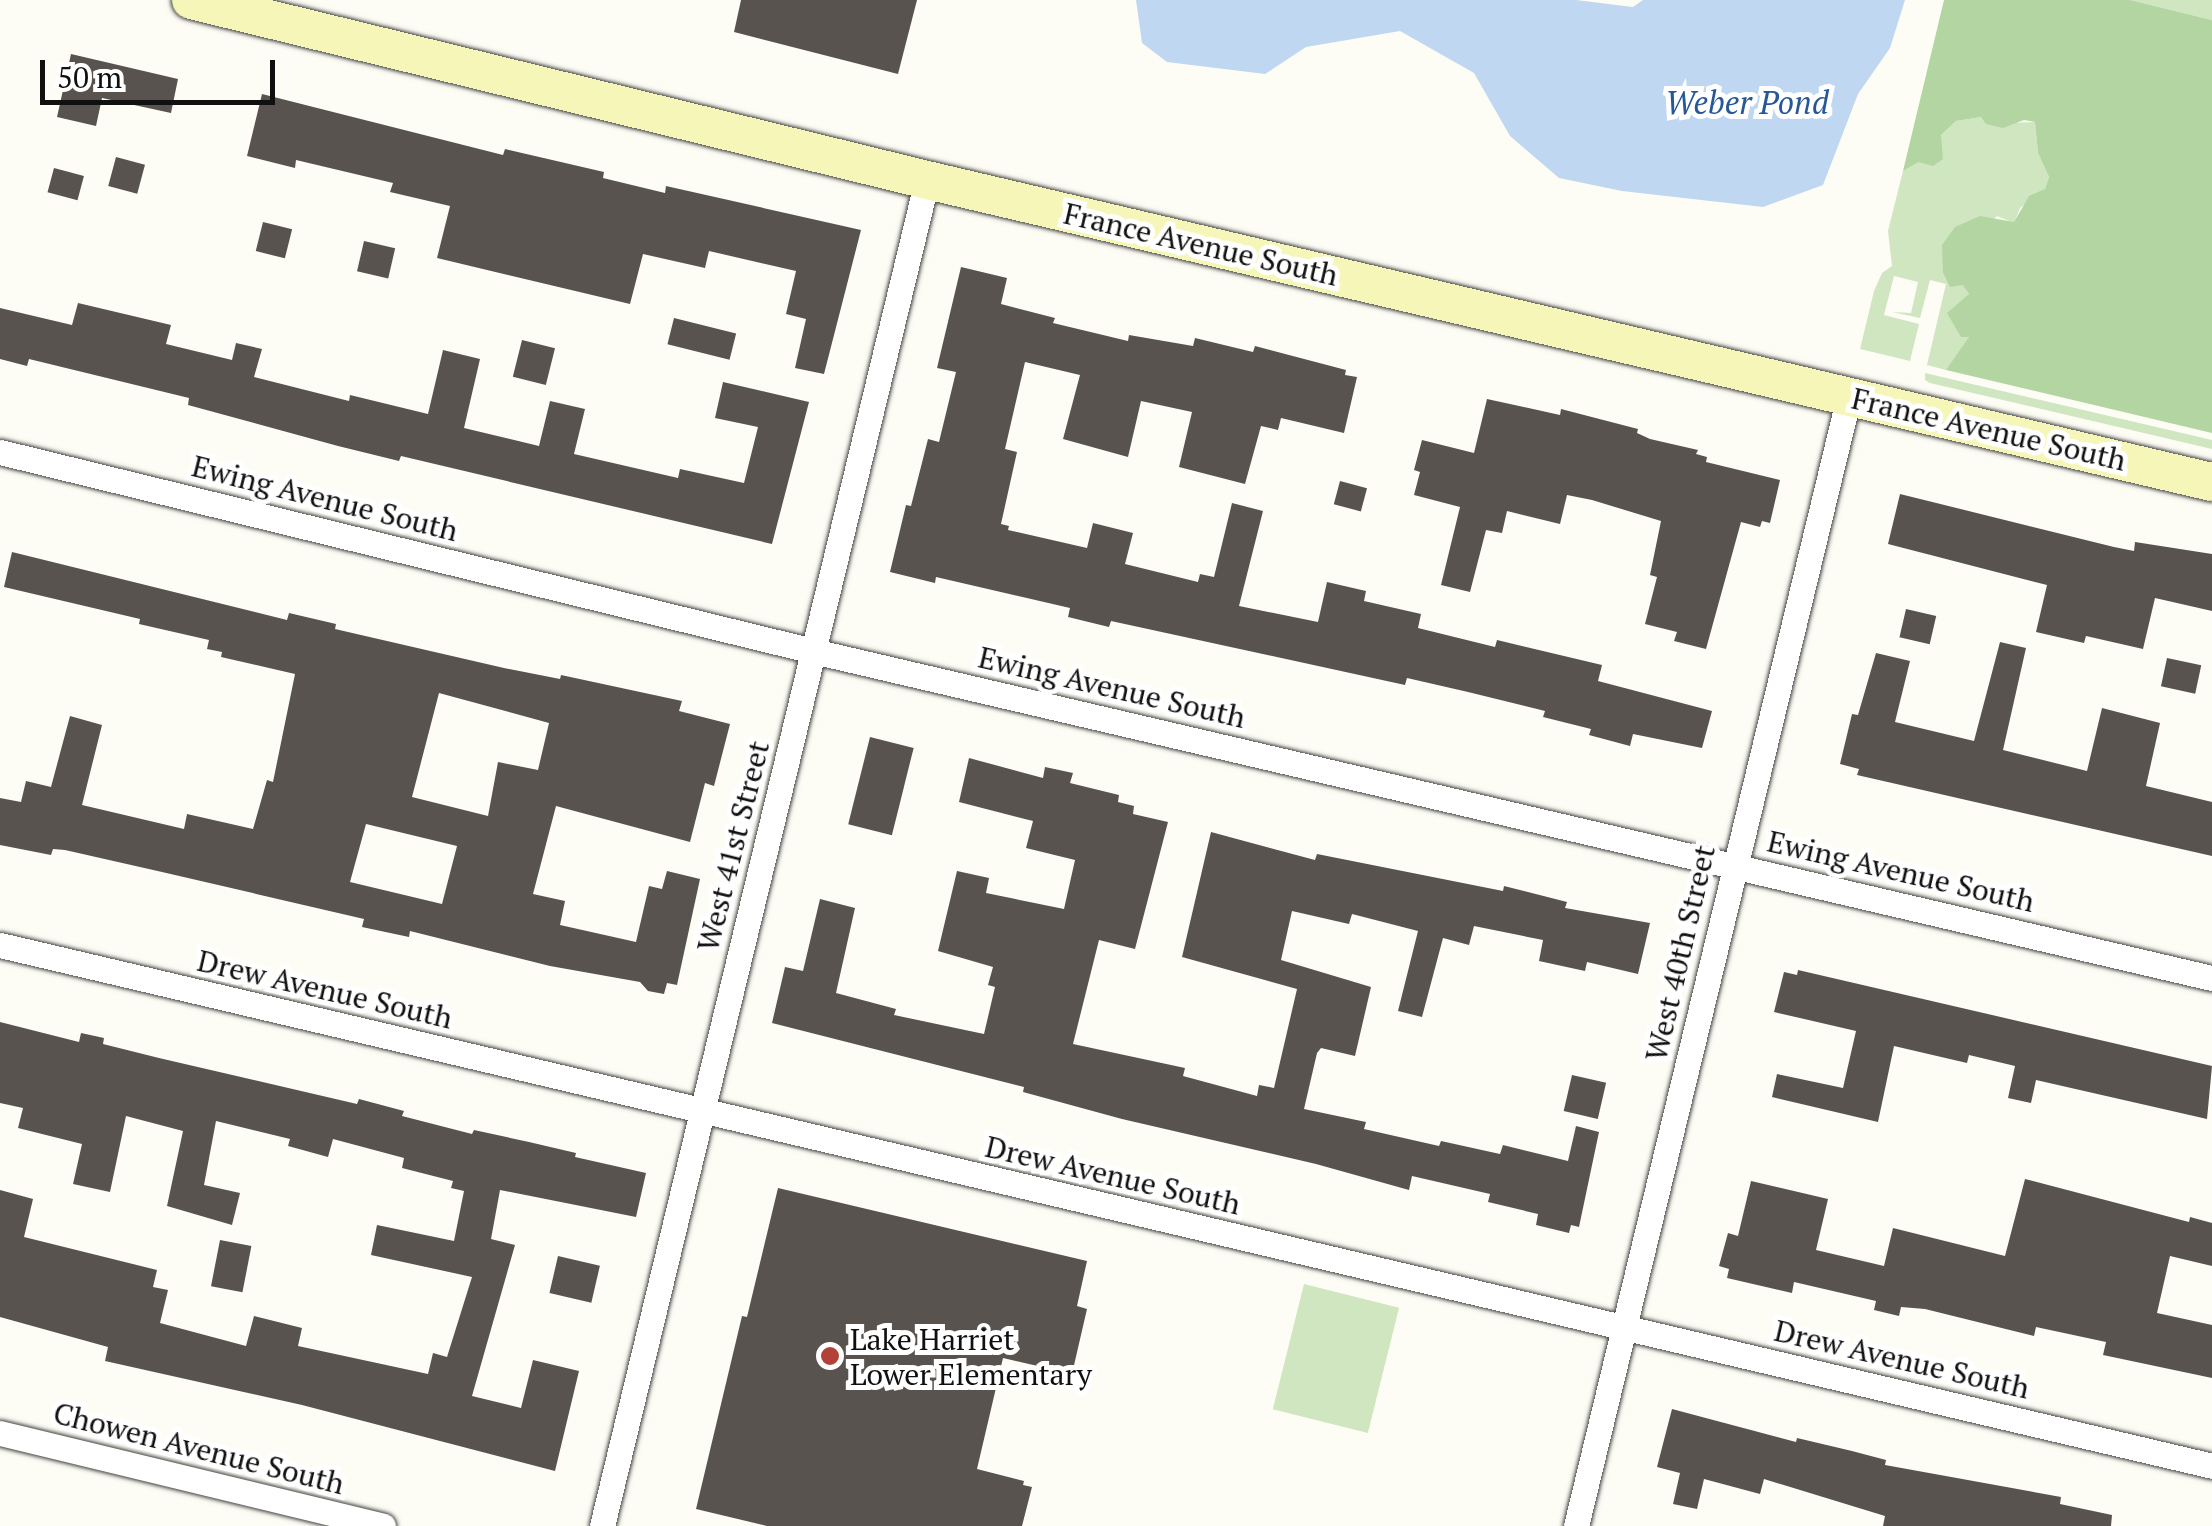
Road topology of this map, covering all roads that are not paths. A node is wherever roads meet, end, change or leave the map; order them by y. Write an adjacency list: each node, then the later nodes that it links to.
1 (191, 0): 2 (main road, France Avenue South)
2 (927, 180): 3 (main road, France Avenue South); 6 (street, West 41st Street)
3 (1849, 396): 5 (main road, France Avenue South); 7 (street, West 40th Street)
4 (0, 452): 6 (street, Ewing Avenue South)
5 (2212, 482)
6 (813, 651): 7 (street, Ewing Avenue South); 10 (street, West 41st Street)
7 (1734, 865): 9 (street, Ewing Avenue South); 11 (street, West 40th Street)
8 (0, 944): 10 (street, Drew Avenue South)
9 (2212, 978)
10 (702, 1112): 11 (street, Drew Avenue South); 15 (street, West 41st Street)
11 (1624, 1329): 13 (street, Drew Avenue South); 16 (street, West 40th Street)
12 (0, 1433): 14 (street, Chowen Avenue South)
13 (2212, 1466)
14 (383, 1526)
15 (602, 1526)
16 (1576, 1526)

